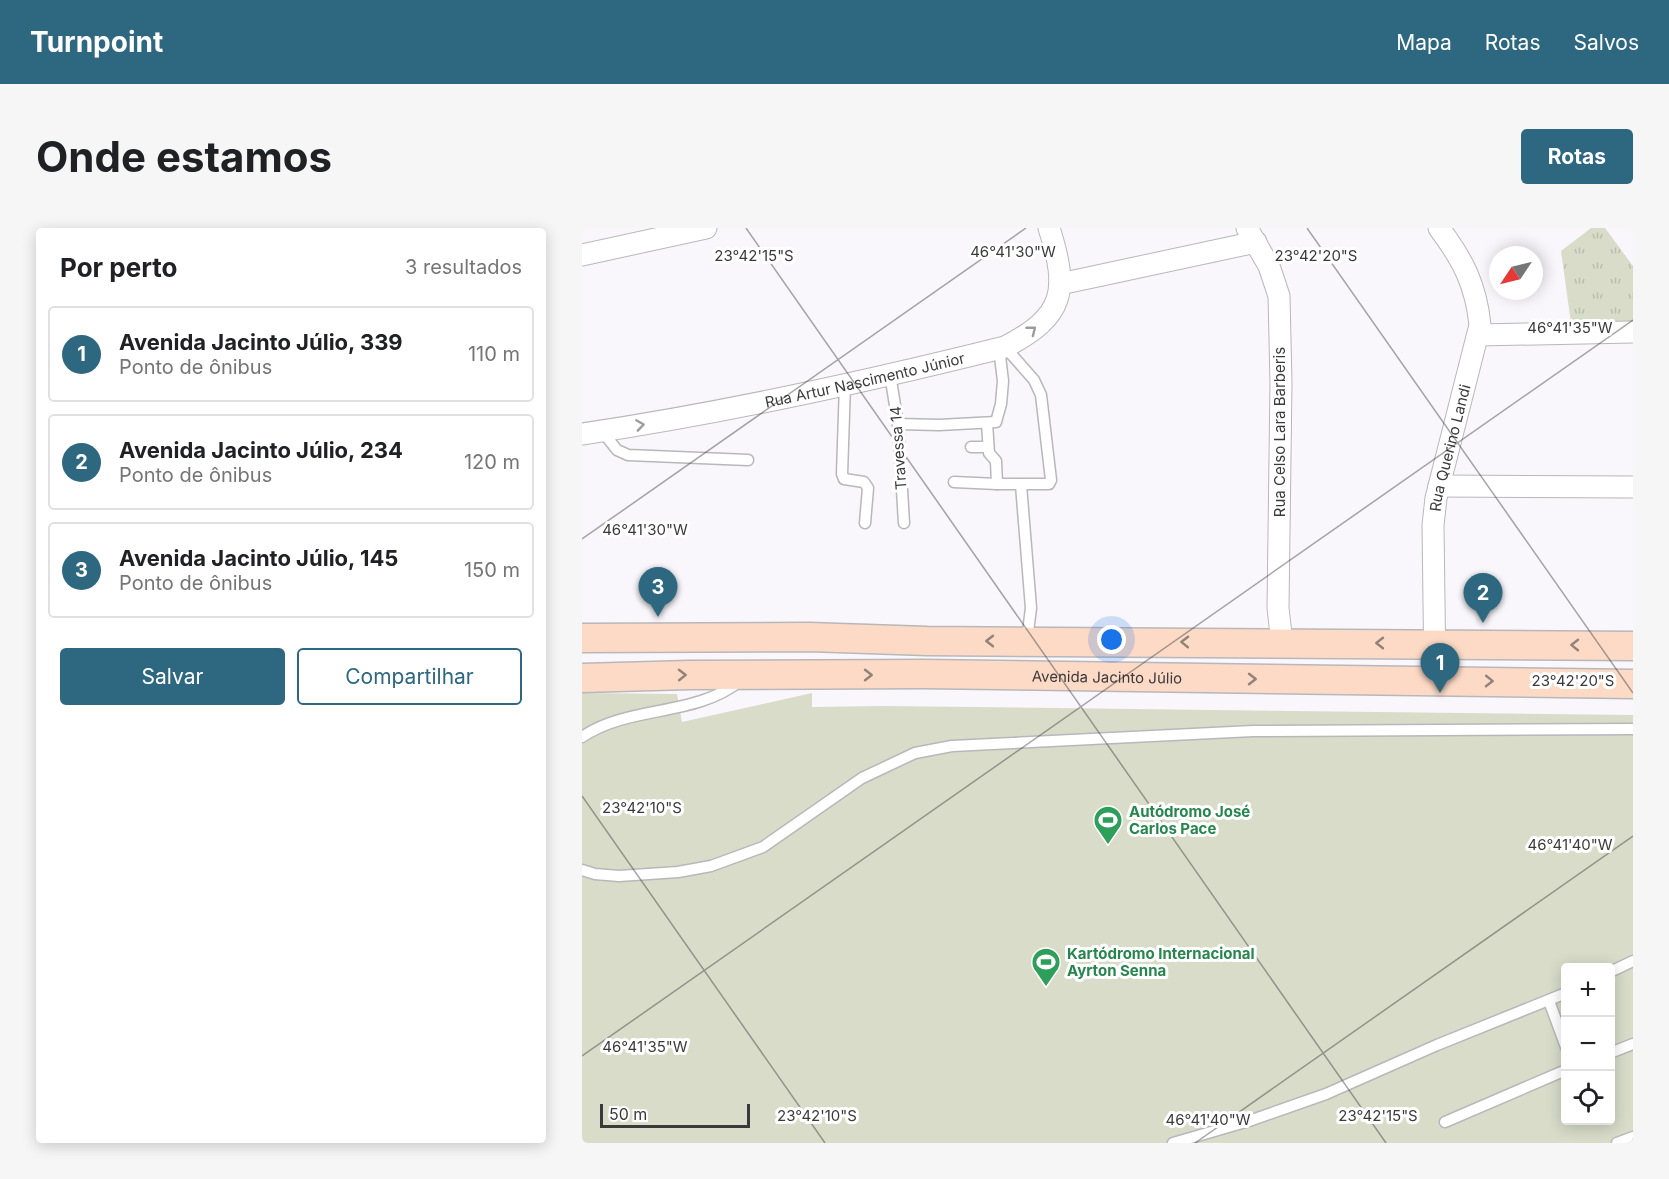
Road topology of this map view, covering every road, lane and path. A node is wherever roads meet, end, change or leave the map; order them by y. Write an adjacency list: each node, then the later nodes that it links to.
1 (706, 228): 5 (street)
2 (1049, 228): 7 (street, Rua Artur Nascimento Júnior)
3 (1439, 228): 9 (street, Rua Querino Landi)
4 (1251, 235): 7 (street); 29 (street, Rua Celso Lara Barberis)
5 (628, 236): 6 (street)
6 (582, 255)
7 (1060, 284): 10 (street, Rua Artur Nascimento Júnior, one-way to 7)
8 (1633, 332): 9 (street)
9 (1479, 335): 22 (street, Rua Querino Landi)
10 (1002, 347): 11 (street, Rua Artur Nascimento Júnior); 13 (lane); 21 (lane)
11 (890, 374): 12 (street, Rua Artur Nascimento Júnior); 14 (lane, Travessa 14)
12 (845, 384): 15 (street, Rua Artur Nascimento Júnior, one-way to 12); 24 (lane)
13 (987, 423): 14 (lane); 17 (lane)
14 (898, 424): 25 (lane, Travessa 14)
15 (592, 432): 18 (lane)
16 (971, 447): 17 (lane)
17 (988, 447): 20 (lane)
18 (748, 460)
19 (954, 482): 20 (lane)
20 (996, 484): 21 (lane)
21 (1021, 484): 28 (lane)
22 (1439, 486): 23 (street); 30 (street, Rua Querino Landi)
23 (1633, 487)
24 (865, 523)
25 (904, 523)
26 (582, 638): 27 (street)
27 (634, 638): 28 (street, one-way to 27); 32 (street)
28 (1027, 640): 29 (street, one-way to 28)
29 (1282, 643): 30 (street, one-way to 29)
30 (1434, 643): 31 (street, one-way to 30); 35 (street, Rua Querino Landi)
31 (1633, 646)
32 (634, 676): 33 (street, Avenida Jacinto Júlio, one-way to 33); 34 (street, Avenida Jacinto Júlio)
33 (747, 676): 35 (street, Avenida Jacinto Júlio, one-way to 35); 38 (lane)
34 (582, 678)
35 (1435, 680): 36 (street, Avenida Jacinto Júlio, one-way to 36)
36 (1633, 684)
37 (1633, 729): 39 (lane)
38 (582, 737)
39 (582, 870)
40 (1633, 961): 41 (lane)
41 (1615, 970)
42 (1561, 995): 43 (lane)
43 (1549, 1001): 44 (lane); 50 (lane)
44 (1561, 1033)
45 (1633, 1044): 46 (lane)
46 (1615, 1051)
47 (1564, 1071): 48 (lane)
48 (1445, 1122)
49 (1633, 1137): 51 (lane)
50 (1173, 1143)
51 (1617, 1143)

